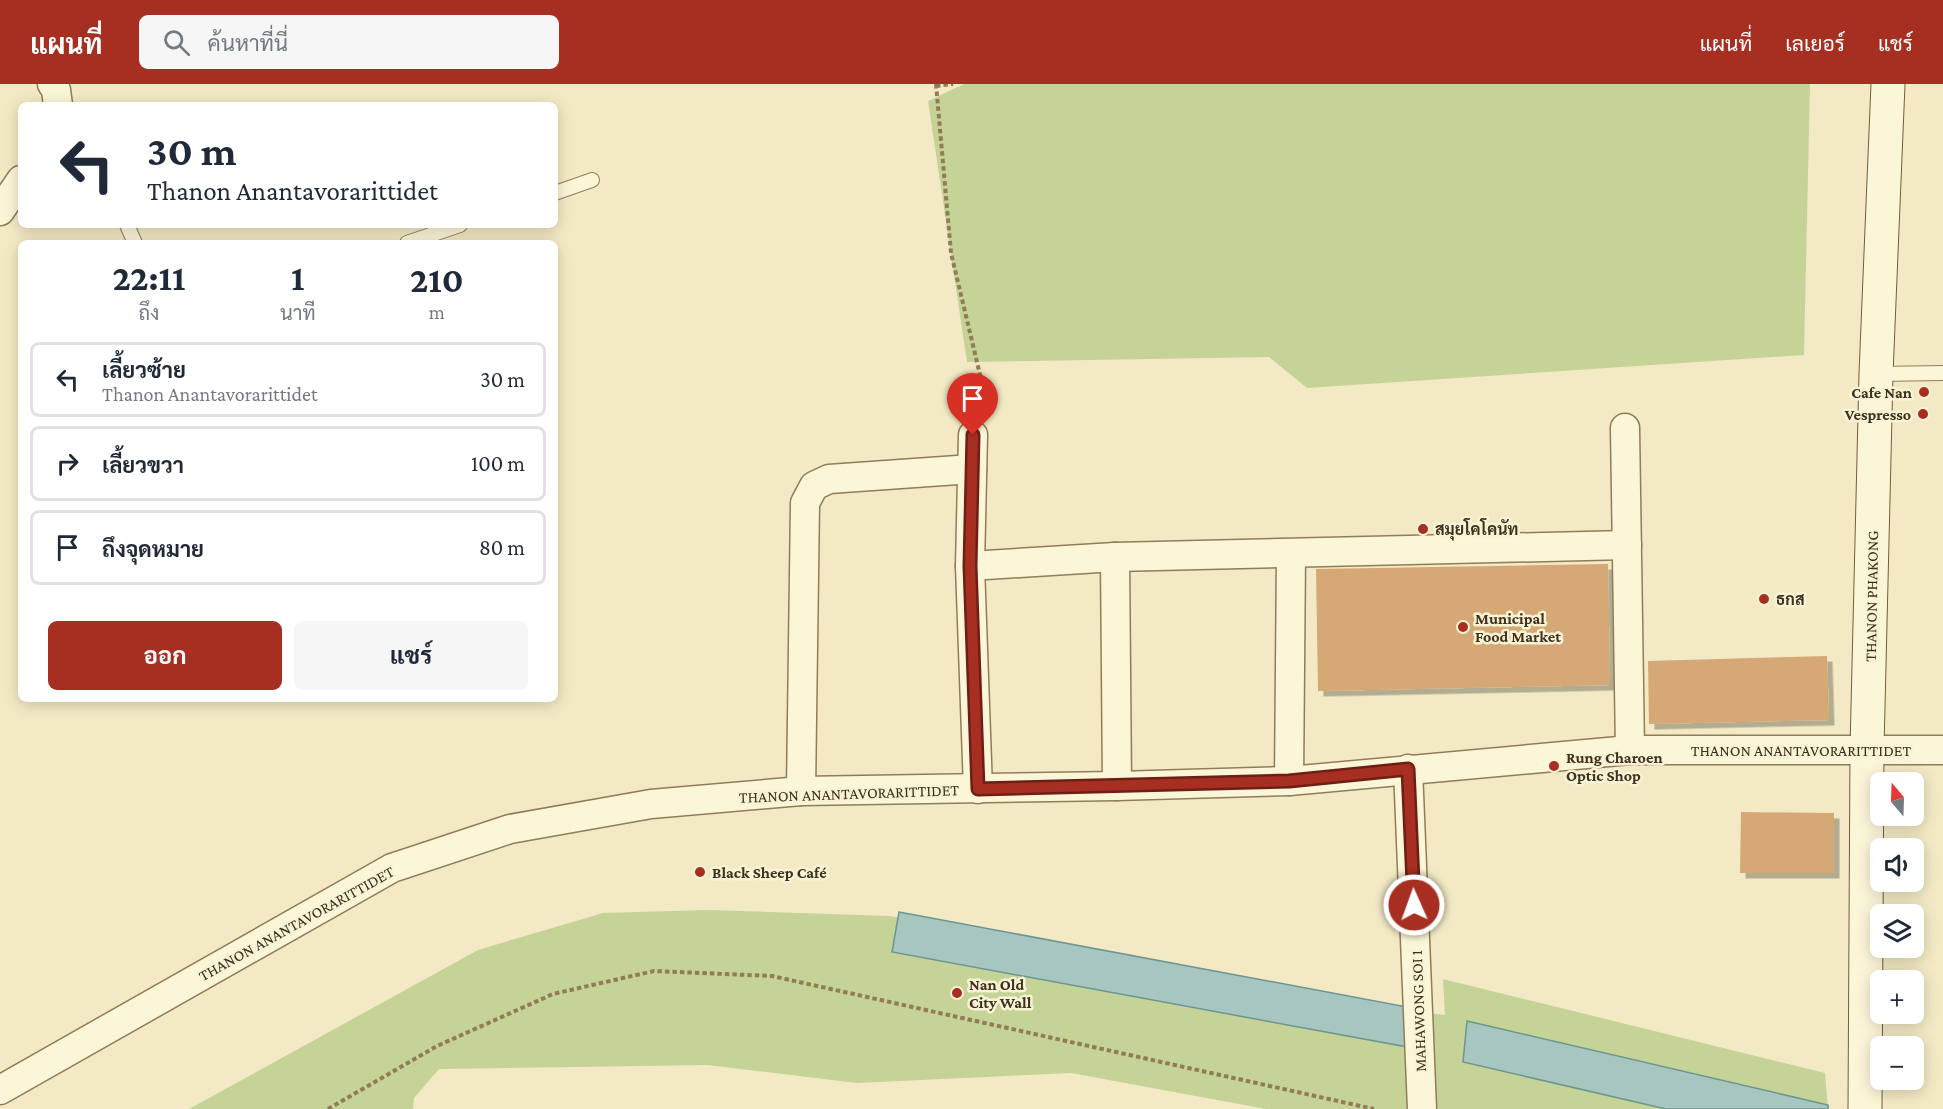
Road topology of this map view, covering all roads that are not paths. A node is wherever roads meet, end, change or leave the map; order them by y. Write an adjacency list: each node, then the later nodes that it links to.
1 (52, 84): 3 (street)
2 (1888, 84): 11 (main road, THANON PHAKONG)
3 (58, 102)
4 (592, 180): 6 (lane)
5 (18, 184): 7 (street)
6 (558, 192)
7 (0, 211)
8 (451, 228): 9 (lane)
9 (416, 240)
10 (1943, 373): 11 (lane)
11 (1876, 374): 19 (main road, THANON PHAKONG)
12 (1624, 428): 15 (street)
13 (973, 435): 14 (street)
14 (972, 469): 18 (street); 26 (street)
15 (1627, 545): 16 (street); 20 (street)
16 (1291, 554): 17 (street); 23 (street)
17 (1114, 557): 18 (street); 24 (street)
18 (970, 566): 25 (street)
19 (1867, 749): 20 (street, THANON ANANTAVORARITTIDET); 21 (street, THANON ANANTAVORARITTIDET); 29 (main road, THANON PHAKONG)
20 (1630, 750): 22 (street, THANON ANANTAVORARITTIDET)
21 (1943, 750)
22 (1408, 769): 23 (street, THANON ANANTAVORARITTIDET); 28 (street, MAHAWONG SOI 1)
23 (1289, 781): 24 (street, THANON ANANTAVORARITTIDET)
24 (1117, 786): 25 (street, THANON ANANTAVORARITTIDET)
25 (978, 789): 26 (street, THANON ANANTAVORARITTIDET)
26 (801, 792): 27 (street, THANON ANANTAVORARITTIDET)
27 (0, 1090)
28 (1422, 1109)
29 (1865, 1109)

